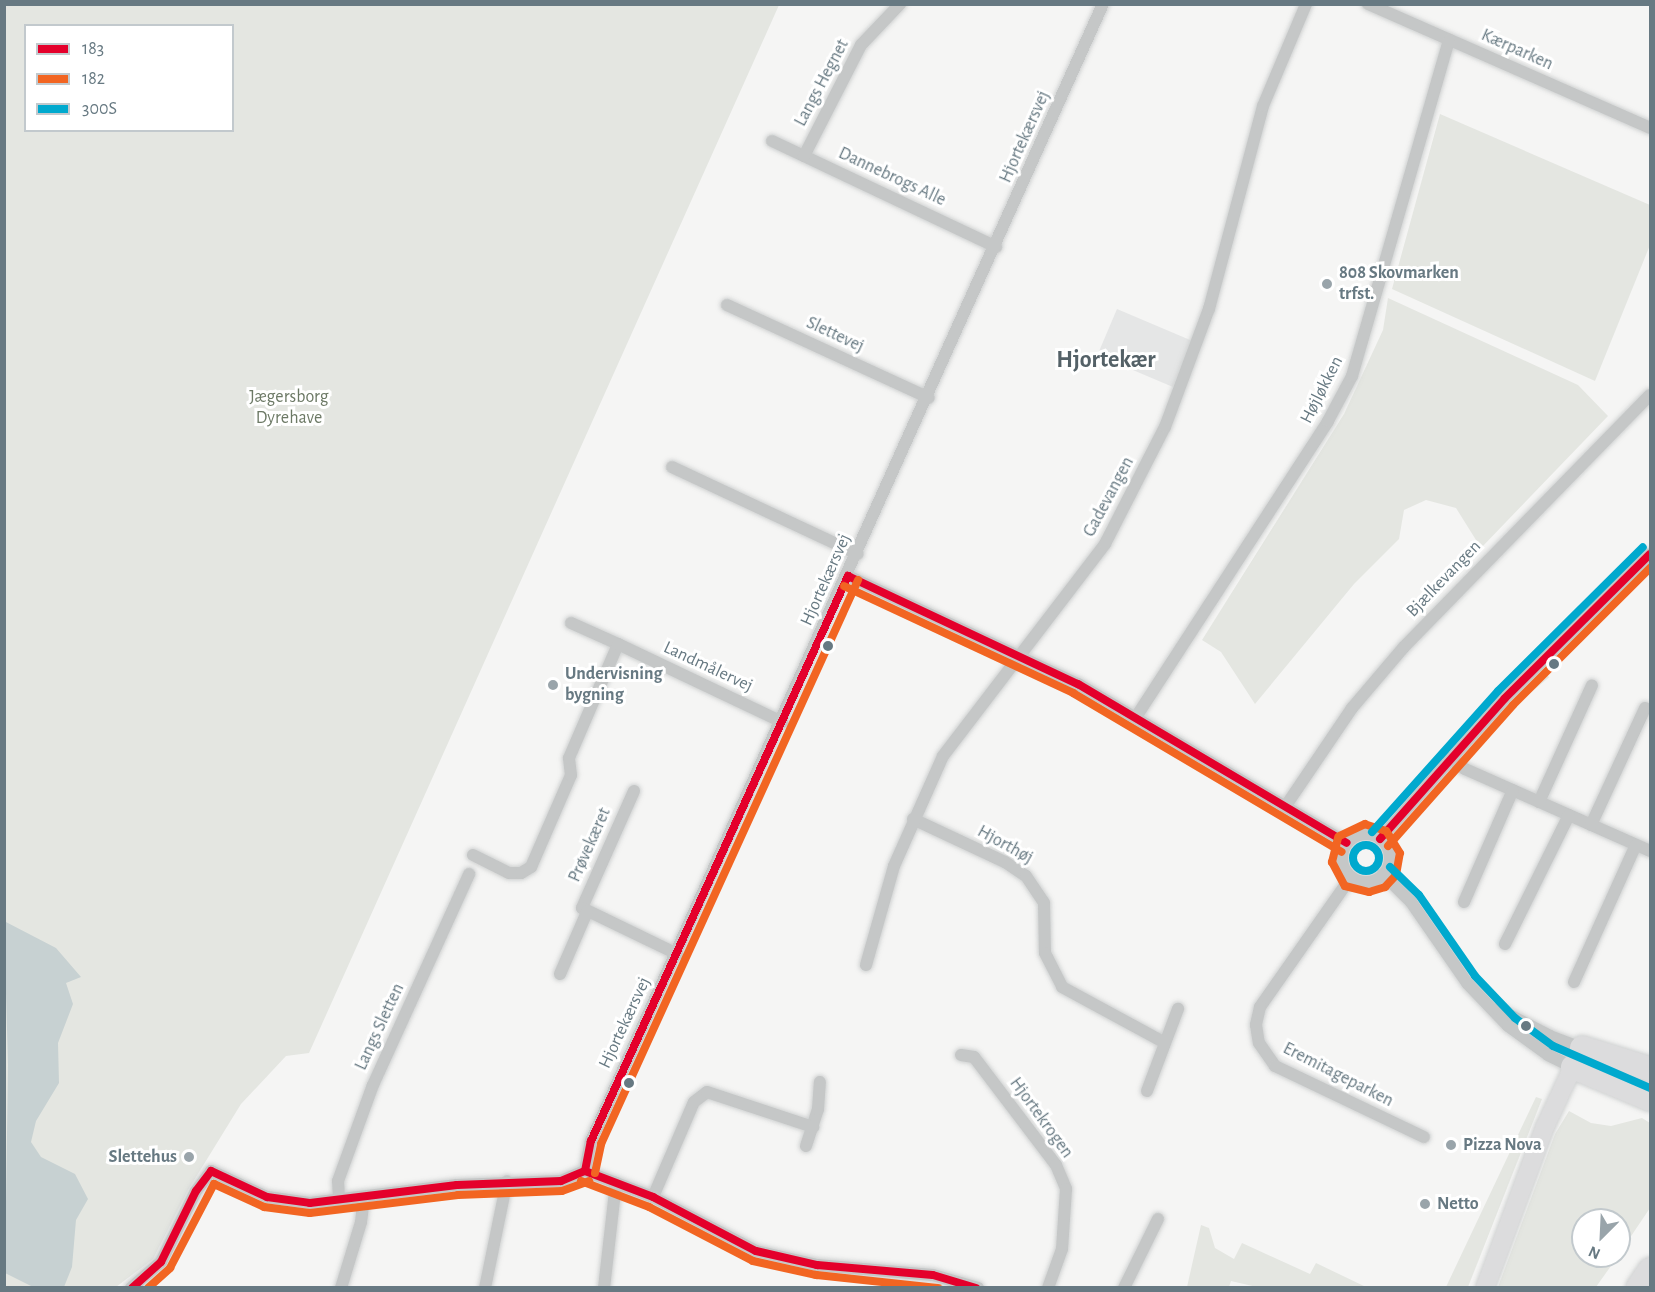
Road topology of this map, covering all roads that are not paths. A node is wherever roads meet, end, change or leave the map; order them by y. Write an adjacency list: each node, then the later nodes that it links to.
1 (900, 4): 9 (street, Langs Hegnet)
2 (1103, 4): 10 (street, Hjortekærsvej)
3 (1306, 4): 20 (street, Gadevangen)
4 (1368, 4): 5 (street, Kærparken)
5 (1385, 8): 6 (street, Kærparken)
6 (1449, 40): 7 (street, Kærparken); 23 (street, Højløkken)
7 (1650, 128)
8 (772, 141): 9 (street, Dannebrogs Alle)
9 (804, 156): 10 (street, Dannebrogs Alle)
10 (996, 247): 13 (street, Hjortekærsvej)
11 (727, 305): 13 (street, Slettevej)
12 (1650, 395): 29 (street, Bjælkevangen)
13 (929, 398): 15 (street, Hjortekærsvej)
14 (672, 467): 15 (street)
15 (858, 554): 17 (street, Hjortekærsvej)
16 (1650, 554): 25 (street)
17 (848, 576): 20 (street); 24 (street, Hjortekærsvej)
18 (571, 623): 19 (street, Landmålervej)
19 (618, 644): 24 (street, Landmålervej); 37 (street)
20 (1020, 656): 23 (street); 31 (street, Gadevangen)
21 (1592, 685): 28 (street)
22 (1645, 708): 32 (street)
23 (1137, 717): 29 (street)
24 (782, 722): 44 (street, Hjortekærsvej)
25 (1449, 758): 26 (street); 33 (street)
26 (1513, 790): 28 (street); 41 (street)
27 (634, 791): 42 (street, Prøvekæret)
28 (1539, 802): 30 (street)
29 (1285, 807): 34 (street)
30 (1569, 815): 32 (street); 43 (street)
31 (913, 819): 45 (street, Gadevangen); 50 (street, Hjorthøj)
32 (1591, 825): 35 (street)
33 (1380, 839): 34 (street); 39 (street)
34 (1347, 843): 40 (street)
35 (1636, 845): 36 (street); 47 (street)
36 (1650, 850)
37 (473, 855)
38 (469, 874): 65 (street, Langs Sletten)
39 (1383, 874): 40 (street); 48 (street)
40 (1351, 877): 58 (street, Eremitageparken)
41 (1464, 902)
42 (587, 912): 44 (street); 46 (street, Prøvekæret)
43 (1505, 944)
44 (677, 954): 60 (street, Hjortekærsvej)
45 (866, 965)
46 (560, 974)
47 (1574, 982)
48 (1489, 1004): 52 (street); 52 (street)
49 (1178, 1009): 50 (street)
50 (1165, 1043): 55 (street)
51 (961, 1055): 73 (street, Hjortekrogen)
52 (1578, 1057): 53 (highway); 56 (highway); 75 (street)
53 (1650, 1069)
54 (820, 1082): 57 (street)
55 (1148, 1091)
56 (1650, 1099)
57 (813, 1127): 59 (street); 64 (street)
58 (1424, 1137)
59 (806, 1146)
60 (585, 1171): 61 (street); 62 (street)
61 (507, 1181): 63 (street); 70 (street)
62 (616, 1183): 64 (street); 71 (street)
63 (364, 1197): 65 (street); 69 (street)
64 (653, 1197): 72 (street)
65 (339, 1199): 68 (street)
66 (1158, 1219): 74 (street)
67 (1650, 1270): 76 (highway)
68 (131, 1287)
69 (341, 1287)
70 (485, 1287)
71 (604, 1287)
72 (978, 1287)
73 (1048, 1287)
74 (1124, 1287)
75 (1485, 1287)
76 (1638, 1287)

